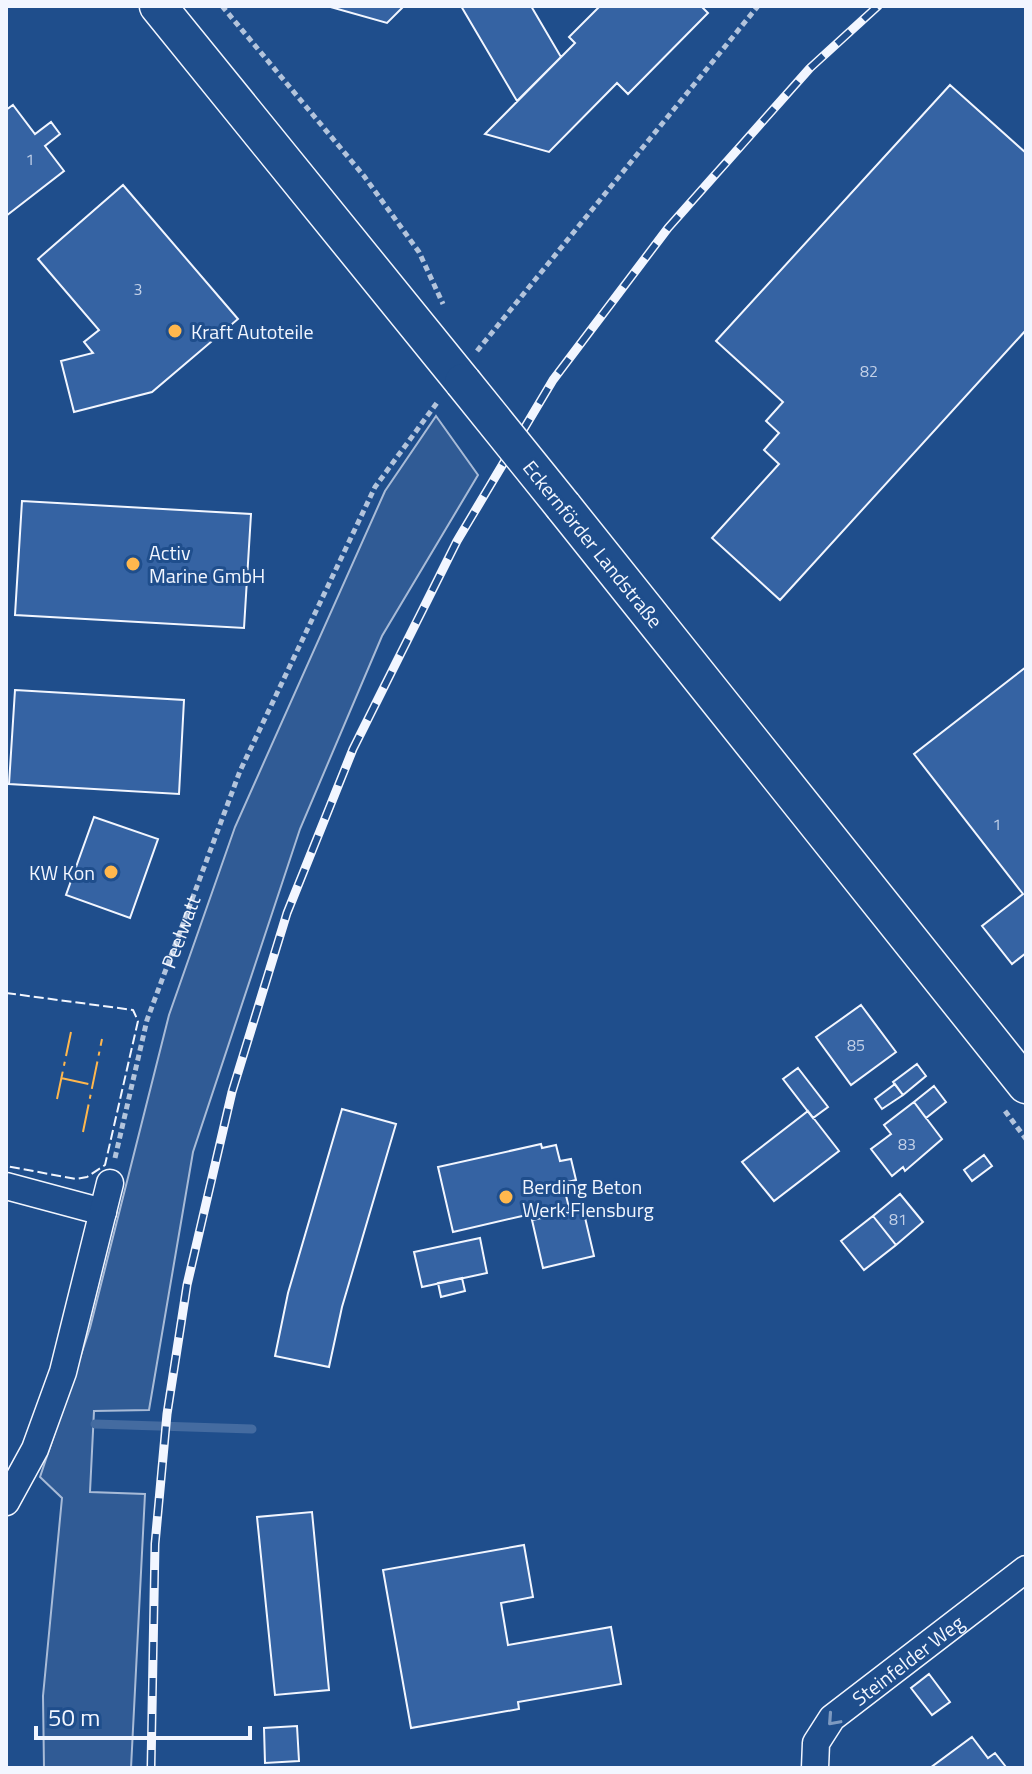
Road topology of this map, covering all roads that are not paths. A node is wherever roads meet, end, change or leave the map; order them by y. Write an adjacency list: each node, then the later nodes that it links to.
1 (158, 6): 2 (street, Eckernförder Landstraße, bridge)
2 (1026, 1085)
3 (110, 1183): 5 (street)
4 (6, 1186): 5 (street)
5 (103, 1212): 6 (street)
6 (6, 1502)
7 (1026, 1569): 8 (street, Steinfelder Weg, one-way to 8)
8 (815, 1768)

